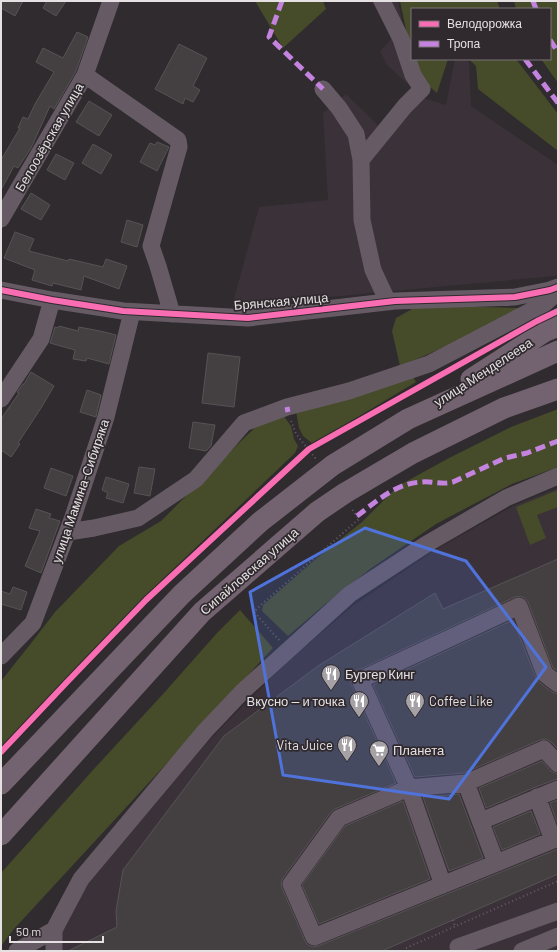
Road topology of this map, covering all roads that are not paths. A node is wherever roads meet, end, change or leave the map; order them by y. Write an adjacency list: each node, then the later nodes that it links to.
1 (111, 1): 3 (street, Белоозёрская улица)
2 (382, 1): 5 (street)
3 (85, 75): 6 (street, Белоозёрская улица); 13 (street)
4 (323, 88): 5 (street)
5 (361, 160): 11 (street)
6 (1, 219)
7 (558, 286): 11 (street, Брянская улица)
8 (1, 290): 10 (street, Брянская улица)
9 (558, 292): 20 (street)
10 (52, 300): 12 (street, Брянская улица); 17 (street)
11 (388, 302): 13 (street, Брянская улица)
12 (132, 312): 13 (street, Брянская улица); 20 (street, улица Мамина-Сибиряка)
13 (172, 314)
14 (558, 326): 18 (main road, улица Менделеева)
15 (558, 351): 18 (main road, Сипайловская улица)
16 (558, 389): 30 (main road, Сипайловская улица)
17 (1, 398)
18 (408, 419): 25 (main road, Сипайловская улица)
19 (558, 476): 35 (street)
20 (68, 532): 21 (street, улица Мамина-Сибиряка)
21 (1, 656)
22 (558, 684): 26 (street)
23 (558, 764): 24 (street)
24 (466, 783): 26 (street); 29 (street)
25 (1, 784)
26 (409, 788): 33 (street); 33 (street)
27 (558, 789): 28 (street)
28 (537, 797): 29 (street); 31 (street)
29 (481, 821): 32 (street)
30 (1, 835)
31 (556, 839): 32 (street)
32 (496, 863): 33 (street)
33 (443, 884)
34 (558, 910): 39 (street)
35 (54, 930): 37 (street); 38 (street)
36 (558, 936): 40 (street)
37 (17, 951)
38 (54, 951)
39 (459, 951)
40 (522, 951)

